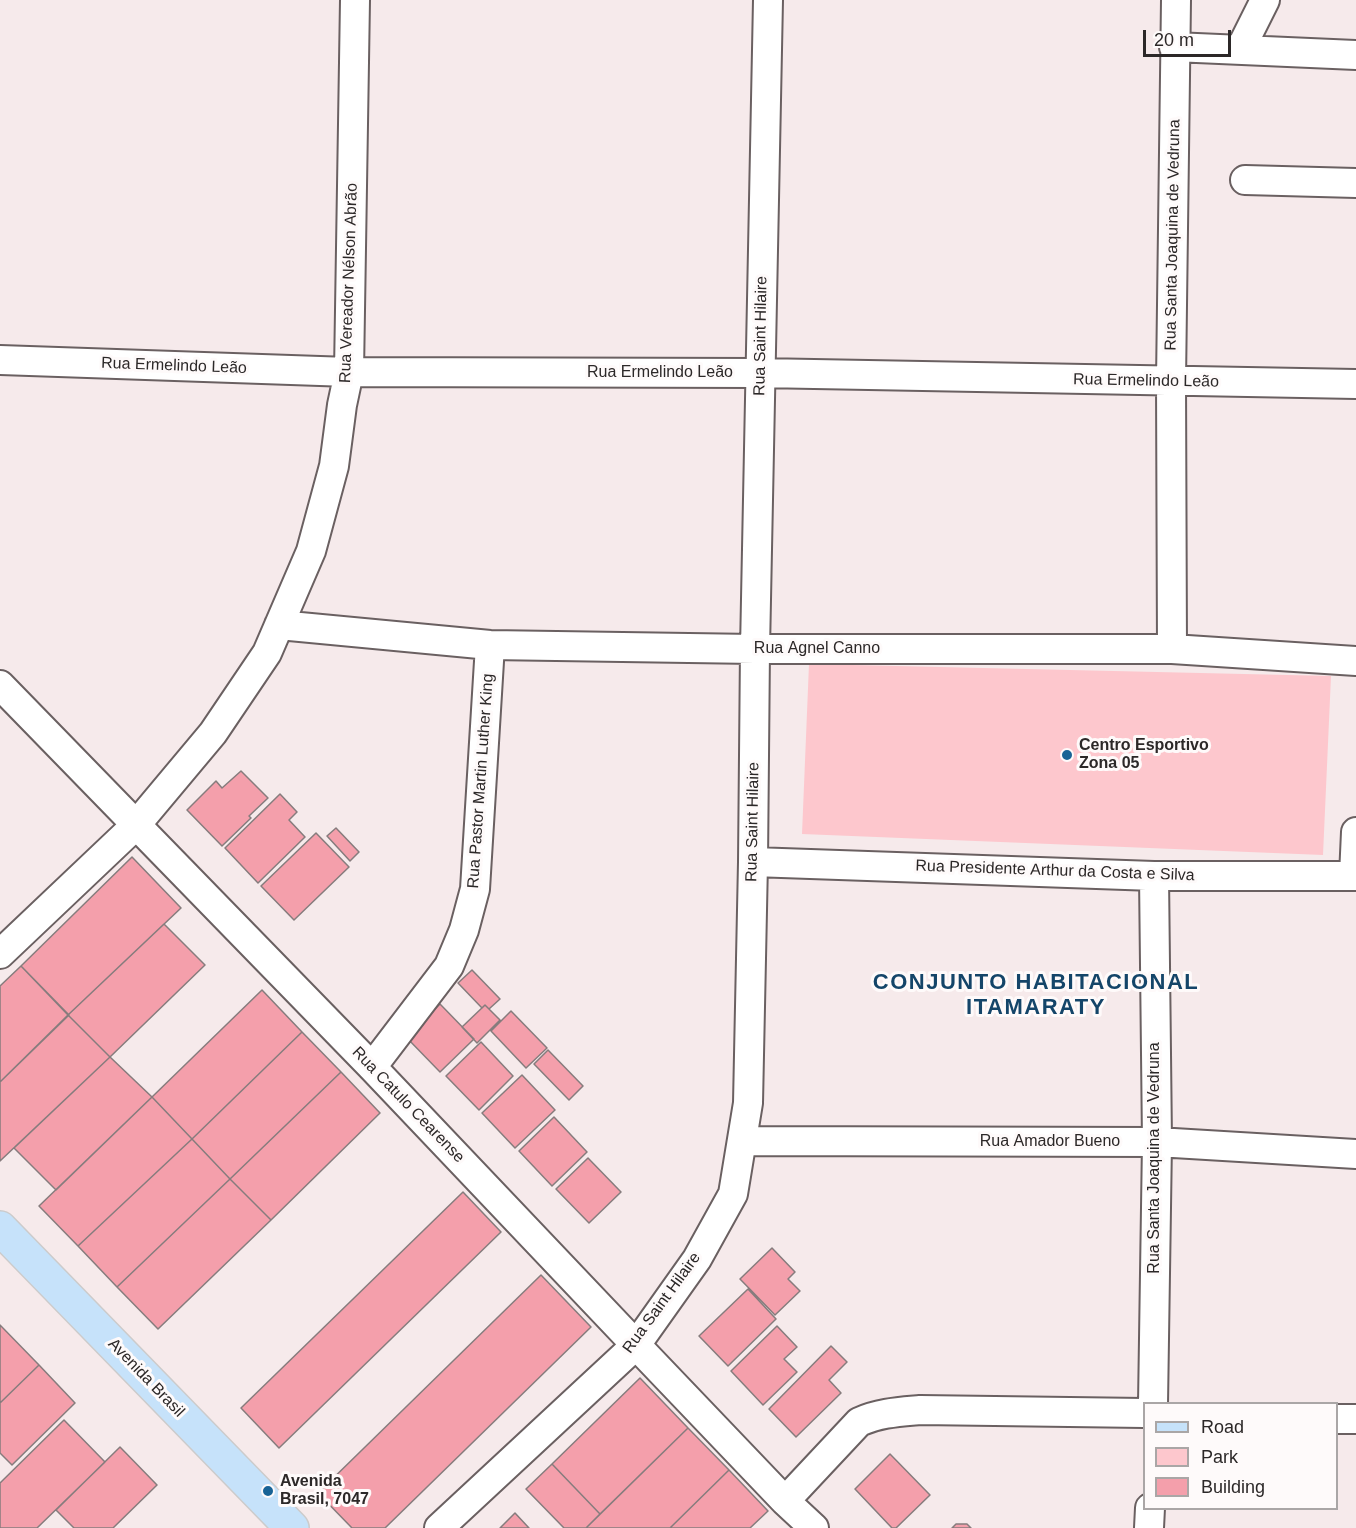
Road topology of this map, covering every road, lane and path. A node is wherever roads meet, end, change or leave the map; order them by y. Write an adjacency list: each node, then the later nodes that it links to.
1 (356, 0): 11 (street, Rua Vereador Nélson Abrão)
2 (768, 0): 12 (street, Rua Saint Hilaire)
3 (1176, 0): 5 (street, Rua Santa Joaquina de Vedruna)
4 (1265, 0): 6 (street)
5 (1174, 47): 6 (street); 13 (street, Rua Santa Joaquina de Vedruna)
6 (1240, 50): 7 (street)
7 (1356, 55)
8 (1245, 180): 9 (street)
9 (1356, 183)
10 (0, 360): 11 (street, Rua Ermelindo Leão)
11 (349, 372): 12 (street, Rua Ermelindo Leão); 15 (street, Rua Vereador Nélson Abrão)
12 (760, 373): 13 (street, Rua Ermelindo Leão); 17 (street, Rua Saint Hilaire)
13 (1171, 381): 14 (street, Rua Ermelindo Leão); 18 (street, Rua Santa Joaquina de Vedruna)
14 (1356, 384)
15 (279, 626): 16 (street, Rua Agnel Canno); 21 (street, Rua Vereador Nélson Abrão)
16 (490, 645): 17 (street, Rua Agnel Canno); 27 (street, Rua Pastor Martin Luther King)
17 (754, 649): 18 (street, Rua Agnel Canno); 23 (street, Rua Saint Hilaire)
18 (1172, 649): 19 (street, Rua Agnel Canno)
19 (1356, 661)
20 (0, 685): 21 (street, Rua Catulo Cearense)
21 (136, 825): 26 (street, Rua Vereador Nélson Abrão); 27 (street, Rua Catulo Cearense)
22 (1356, 832): 25 (street)
23 (753, 862): 24 (street, Rua Presidente Arthur da Costa e Silva); 28 (street, Rua Saint Hilaire)
24 (1154, 876): 25 (street, Rua Presidente Arthur da Costa e Silva); 29 (street, Rua Santa Joaquina de Vedruna)
25 (1355, 876)
26 (0, 954)
27 (372, 1067): 32 (street, Rua Catulo Cearense)
28 (743, 1141): 29 (street, Rua Amador Bueno); 32 (street, Rua Saint Hilaire)
29 (1157, 1142): 30 (street, Rua Amador Bueno); 33 (street, Rua Santa Joaquina de Vedruna)
30 (1356, 1154)
31 (0, 1228): 39 (main road, Avenida Brasil)
32 (636, 1345): 37 (street, Rua Catulo Cearense); 40 (street, Rua Saint Hilaire)
33 (1153, 1402)
34 (1143, 1413): 37 (street)
35 (1338, 1419): 36 (street)
36 (1356, 1419)
37 (785, 1501): 41 (street, Rua Catulo Cearense)
38 (1150, 1510): 42 (street)
39 (292, 1528)
40 (439, 1528)
41 (814, 1528)
42 (1149, 1528)

